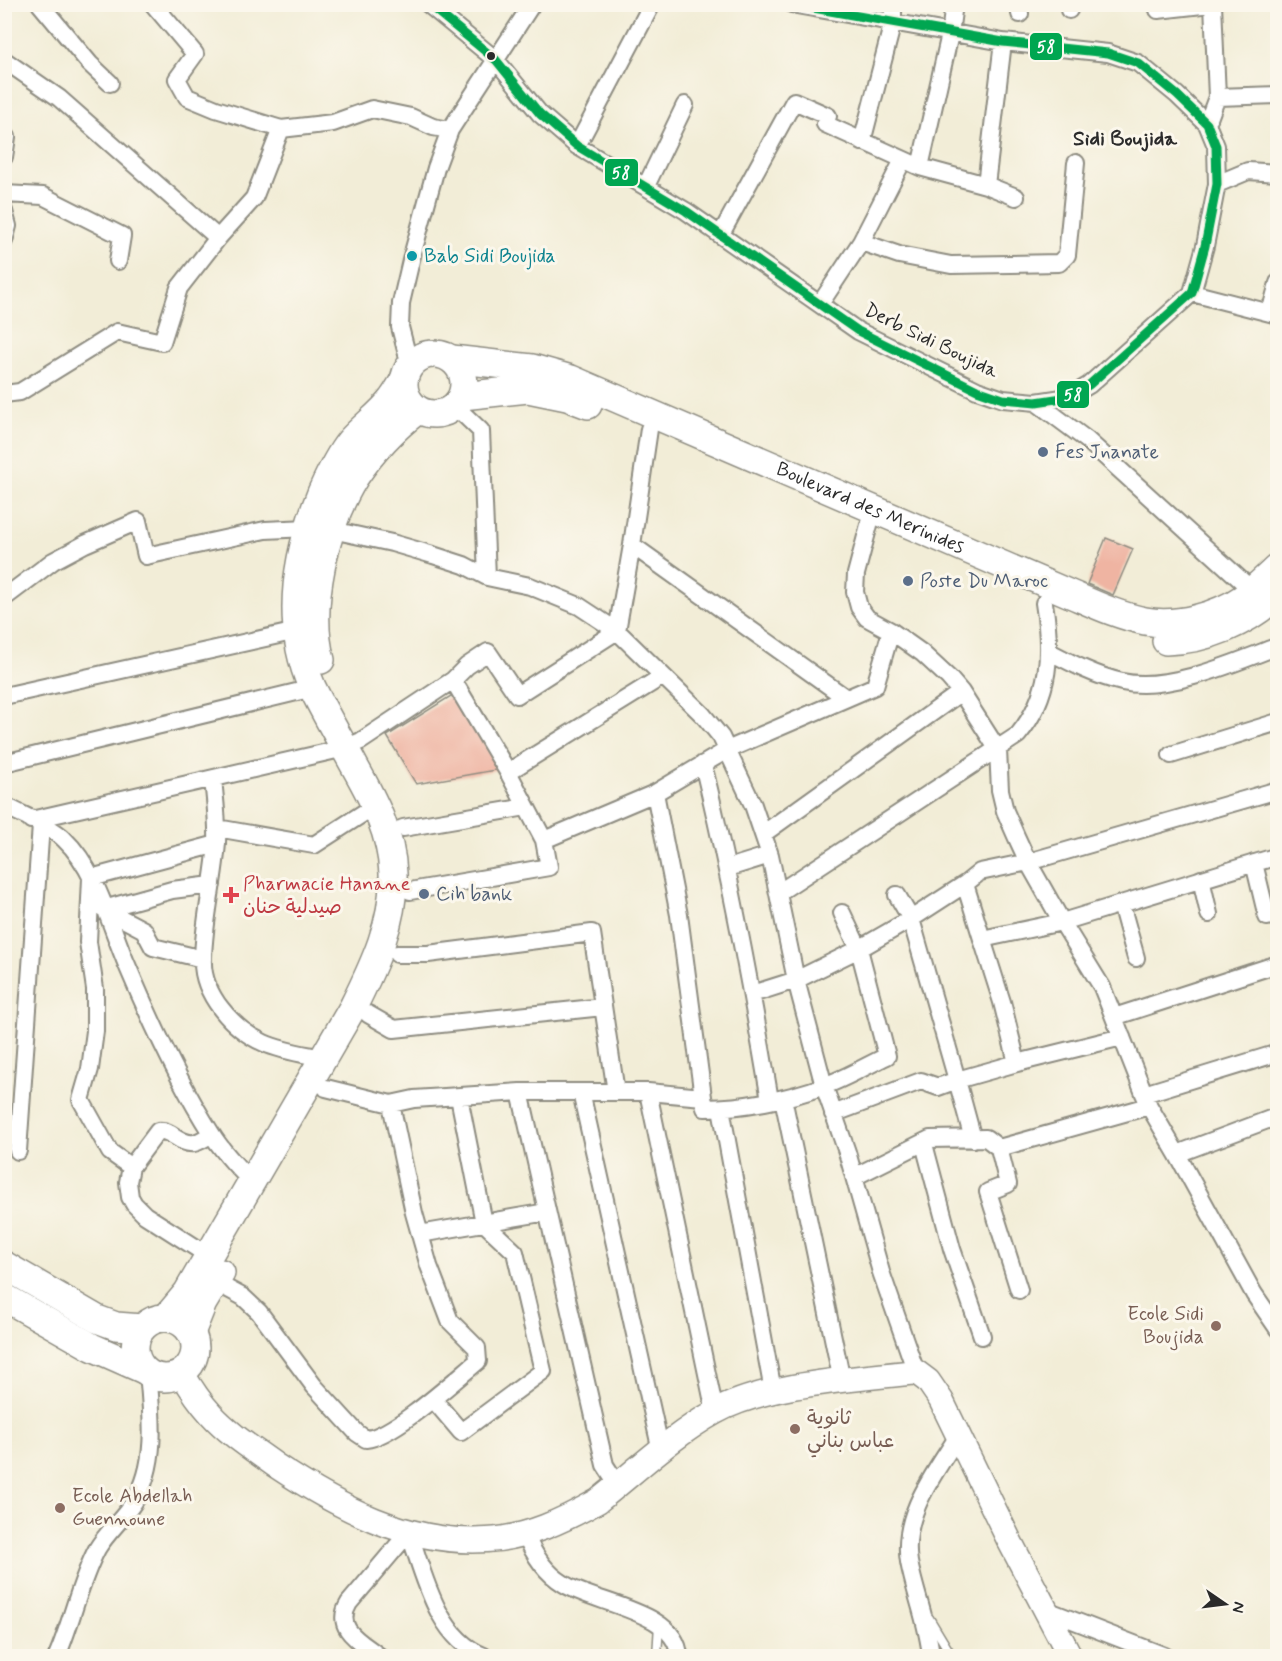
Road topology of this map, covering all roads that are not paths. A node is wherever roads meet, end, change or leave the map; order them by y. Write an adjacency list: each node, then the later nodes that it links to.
1 (40, 4): 16 (street)
2 (153, 4): 21 (street)
3 (428, 4): 15 (street, Derb Sidi Boujida)
4 (532, 4): 15 (street)
5 (652, 4): 25 (street)
6 (893, 4): 11 (street)
7 (954, 4): 12 (street)
8 (1157, 4): 9 (street)
9 (1212, 4): 18 (street)
10 (802, 6): 11 (street)
11 (893, 22): 12 (street); 24 (street)
12 (950, 34): 13 (street); 29 (street)
13 (1003, 42): 20 (street); 32 (street)
14 (4, 60): 38 (street)
15 (496, 60): 22 (street); 25 (street, Derb Sidi Boujida)
16 (110, 83)
17 (1278, 95): 18 (street)
18 (1217, 97): 20 (street)
19 (685, 105): 33 (street)
20 (1207, 124): 31 (street)
21 (280, 129): 22 (street); 38 (street)
22 (450, 130): 47 (street)
23 (4, 136): 26 (street)
24 (862, 142): 27 (street); 37 (street)
25 (577, 146): 33 (street, Derb Sidi Boujida)
26 (4, 157)
27 (903, 160): 29 (street); 40 (street)
28 (1076, 163): 40 (street)
29 (920, 167): 32 (street)
30 (1278, 173): 31 (street)
31 (1217, 184): 43 (street)
32 (986, 185): 35 (street)
33 (646, 186): 37 (street, Derb Sidi Boujida)
34 (4, 194): 41 (street)
35 (1016, 197)
36 (4, 211): 39 (street)
37 (721, 234): 44 (street, Derb Sidi Boujida)
38 (218, 238): 48 (street)
39 (4, 241)
40 (861, 242): 44 (street)
41 (118, 261)
42 (1278, 283): 45 (street)
43 (1192, 293): 45 (street); 50 (street, Derb Sidi Boujida)
44 (820, 304): 50 (street, Derb Sidi Boujida)
45 (1274, 314)
46 (452, 359): 47 (main road); 49 (main road); 59 (main road, Boulevard des Merinides)
47 (407, 373): 51 (main road); 54 (main road)
48 (4, 394)
49 (459, 401): 51 (main road); 52 (main road, Boulevard des Merinides); 57 (street)
50 (1036, 402): 59 (street)
51 (418, 410): 54 (main road)
52 (649, 429): 53 (main road, Boulevard des Merinides); 55 (street)
53 (869, 525): 60 (main road, Boulevard des Merinides); 63 (street)
54 (320, 529): 57 (street); 58 (street); 61 (main road); 73 (main road)
55 (632, 545): 62 (street); 71 (street)
56 (1278, 567): 59 (main road, Boulevard des Merinides)
57 (487, 577): 62 (street)
58 (4, 598)
59 (1269, 601): 60 (main road, Boulevard des Merinides)
60 (1044, 603): 65 (street)
61 (297, 631): 68 (main road); 70 (street)
62 (617, 631): 66 (street); 67 (street)
63 (891, 631): 69 (street); 71 (street)
64 (1278, 646): 65 (street)
65 (1050, 652): 75 (street)
66 (663, 676): 74 (street); 79 (street)
67 (453, 680): 73 (street); 79 (street)
68 (313, 688): 73 (main road); 77 (street)
69 (961, 692): 75 (street); 88 (street)
70 (4, 696)
71 (846, 698): 74 (street)
72 (1278, 722): 76 (street)
73 (353, 745): 80 (street); 84 (main road); 87 (main road)
74 (727, 750): 78 (street); 88 (street)
75 (998, 750): 93 (street); 101 (street)
76 (1171, 755)
77 (4, 763)
78 (703, 764): 82 (street); 95 (street)
79 (508, 772): 85 (street)
80 (213, 779): 86 (street); 89 (street)
81 (1278, 790): 93 (street)
82 (655, 793): 90 (street); 133 (street)
83 (4, 805): 86 (street)
84 (376, 806): 89 (street); 123 (main road)
85 (526, 807): 87 (street); 90 (street)
86 (36, 822): 96 (street); 144 (street)
87 (403, 828): 100 (main road)
88 (763, 834): 91 (street)
89 (217, 836): 96 (street); 99 (street)
90 (544, 840): 100 (street)
91 (770, 855): 95 (street); 101 (street)
92 (1278, 856): 94 (street)
93 (1028, 862): 98 (street); 109 (street)
94 (1254, 863): 97 (street); 107 (street)
95 (728, 868): 117 (street)
96 (91, 878): 104 (street); 146 (street)
97 (1201, 879): 103 (street); 106 (street)
98 (965, 884): 108 (street); 110 (street)
99 (212, 885): 104 (street); 114 (street)
100 (410, 891): 112 (main road)
101 (778, 893): 116 (street)
102 (897, 895): 108 (street)
103 (1121, 904): 109 (street); 113 (street)
104 (104, 909): 114 (street); 140 (street)
105 (842, 913): 111 (street)
106 (1209, 914)
107 (1267, 917)
108 (911, 919): 111 (street); 125 (street)
109 (1062, 922): 110 (street); 120 (street)
110 (982, 939): 124 (street)
111 (859, 949): 116 (street); 126 (street)
112 (397, 954): 118 (street); 119 (main road)
113 (1136, 958)
114 (203, 959): 123 (street)
115 (1278, 964): 120 (street)
116 (796, 980): 117 (street); 126 (street)
117 (752, 994): 134 (street)
118 (603, 1007): 119 (street); 130 (street)
119 (368, 1014): 127 (main road)
120 (1114, 1017): 121 (street)
121 (1122, 1037): 124 (street); 135 (street)
122 (1278, 1053): 135 (street)
123 (322, 1058): 148 (main road)
124 (1017, 1063): 125 (street)
125 (957, 1080): 138 (street); 141 (street)
126 (824, 1086): 134 (street); 138 (street)
127 (326, 1088): 136 (street); 154 (main road)
128 (520, 1092): 129 (street); 132 (street); 149 (street)
129 (581, 1092): 130 (street); 170 (street)
130 (616, 1092): 131 (street)
131 (648, 1092): 133 (street); 168 (street)
132 (459, 1097): 136 (street); 150 (street)
133 (703, 1097): 137 (street)
134 (776, 1099): 137 (street); 165 (street)
135 (1147, 1100): 143 (street); 145 (street)
136 (391, 1104): 151 (street)
137 (721, 1108): 166 (street)
138 (833, 1114): 147 (street)
139 (1278, 1116): 145 (street)
140 (212, 1135): 146 (street); 148 (street)
141 (973, 1139): 142 (street); 143 (street)
142 (924, 1144): 147 (street); 161 (street)
143 (999, 1148): 155 (street)
144 (18, 1151)
145 (1177, 1155): 159 (street)
146 (131, 1167): 152 (street)
147 (854, 1176): 163 (street)
148 (252, 1182): 152 (main road)
149 (548, 1212): 150 (street); 171 (street)
150 (484, 1223): 151 (street); 167 (street)
151 (420, 1233): 167 (street)
152 (209, 1256): 157 (main road)
153 (4, 1264): 158 (main road)
154 (215, 1282): 160 (main road); 167 (street)
155 (1019, 1290)
156 (4, 1297): 162 (main road)
157 (166, 1318): 158 (main road); 160 (main road)
158 (142, 1328): 162 (main road)
159 (1278, 1329)
160 (191, 1334): 164 (main road)
161 (982, 1336)
162 (146, 1371): 164 (main road); 177 (street)
163 (916, 1372): 165 (street); 169 (street)
164 (182, 1373): 172 (street)
165 (842, 1381): 166 (street)
166 (773, 1391): 168 (street)
167 (433, 1400)
168 (715, 1412): 170 (street)
169 (958, 1436): 174 (street); 175 (street)
170 (661, 1450): 171 (street)
171 (618, 1485): 173 (street)
172 (409, 1532): 173 (street); 178 (street); 179 (street)
173 (525, 1533): 176 (street)
174 (922, 1607): 182 (street); 183 (lane)
175 (1044, 1609): 184 (street); 185 (street)
176 (660, 1624): 180 (lane); 181 (street)
177 (57, 1656)
178 (379, 1656)
179 (480, 1656)
180 (657, 1656)
181 (679, 1656)
182 (931, 1656)
183 (952, 1656)
184 (1070, 1656)
185 (1166, 1656)

